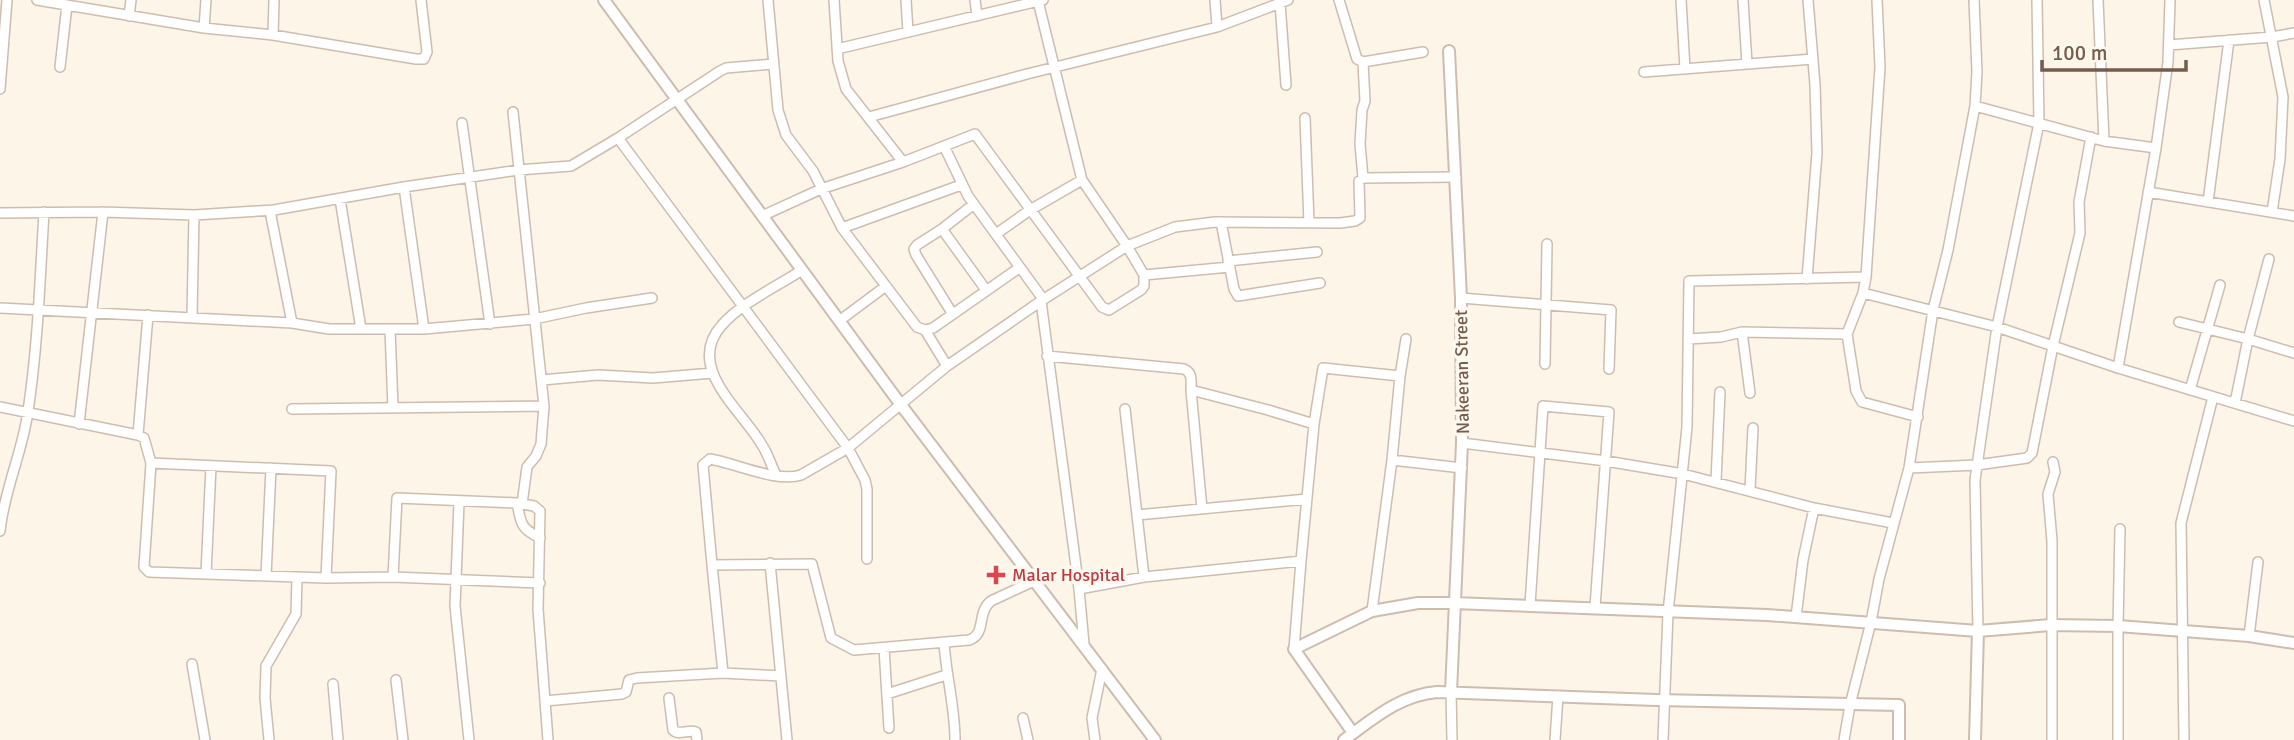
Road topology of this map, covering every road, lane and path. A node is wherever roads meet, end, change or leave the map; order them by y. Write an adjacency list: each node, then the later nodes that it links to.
1 (8, 0): 48 (street)
2 (37, 0): 25 (street)
3 (131, 0): 26 (street)
4 (206, 0): 29 (street)
5 (274, 0): 32 (street)
6 (421, 0): 32 (street)
7 (604, 0): 49 (street)
8 (768, 0): 41 (street)
9 (834, 0): 36 (street)
10 (906, 0): 30 (street)
11 (975, 0): 27 (street)
12 (1215, 0): 28 (street)
13 (1339, 0): 40 (street)
14 (1681, 0): 45 (street)
15 (1743, 0): 42 (street)
16 (1808, 0): 39 (street)
17 (1877, 0): 97 (street)
18 (1974, 0): 50 (street)
19 (2037, 0): 55 (street)
20 (2098, 0): 58 (street)
21 (2170, 0): 35 (street)
22 (2264, 0): 33 (street)
23 (1041, 1): 27 (street); 44 (street)
24 (1284, 1): 28 (street); 47 (street)
25 (66, 5): 26 (street); 43 (street)
26 (129, 16): 29 (street)
27 (977, 16): 30 (street)
28 (1217, 27): 44 (street)
29 (204, 28): 32 (street)
30 (908, 32): 36 (street)
31 (2294, 33): 33 (street)
32 (273, 35)
33 (2272, 37): 34 (street); 78 (street)
34 (2229, 40): 35 (street); 72 (street)
35 (2169, 45): 60 (street)
36 (837, 49): 52 (street)
37 (1449, 51): 63 (street, Nakeeran Street)
38 (1423, 52): 40 (street)
39 (1813, 59): 42 (street); 98 (street)
40 (1363, 62): 65 (street)
41 (773, 64): 49 (street); 69 (street)
42 (1746, 64): 45 (street)
43 (60, 67)
44 (1054, 68): 52 (street); 66 (street)
45 (1685, 69): 46 (street)
46 (1644, 72)
47 (1286, 85)
48 (0, 89)
49 (677, 100): 57 (street); 81 (street)
50 (1975, 106): 55 (street); 110 (street)
51 (513, 112): 62 (street)
52 (869, 117): 61 (street)
53 (1305, 118): 84 (street)
54 (461, 122): 64 (street)
55 (2039, 123): 56 (street); 121 (street)
56 (2091, 137): 58 (street); 132 (street)
57 (618, 138): 62 (street); 109 (street)
58 (2104, 141): 60 (street)
59 (943, 146): 61 (street); 67 (street); 74 (street)
60 (2156, 148): 70 (street)
61 (904, 162): 69 (street)
62 (519, 170): 64 (street); 116 (street)
63 (1456, 177): 65 (street); 105 (street, Nakeeran Street)
64 (468, 178): 68 (street); 120 (street)
65 (1363, 178): 84 (street)
66 (1082, 180): 74 (street); 89 (street)
67 (961, 184): 73 (street); 85 (street)
68 (404, 187): 71 (street); 124 (street)
69 (821, 189): 81 (street); 85 (street)
70 (2147, 192): 72 (street); 137 (street)
71 (340, 199): 75 (street); 122 (street)
72 (2208, 202): 78 (street)
73 (974, 204): 86 (street); 87 (street)
74 (1030, 210): 87 (street); 95 (street)
75 (270, 211): 80 (street); 119 (street)
76 (44, 212): 77 (street); 79 (street); 111 (street)
77 (103, 212): 80 (street); 112 (street)
78 (2272, 212): 82 (street)
79 (0, 213)
80 (194, 215): 115 (street)
81 (762, 216): 94 (street)
82 (2294, 216)
83 (1221, 222): 84 (street); 89 (street); 92 (street)
84 (1309, 223)
85 (842, 228): 101 (street)
86 (942, 229): 102 (street); 113 (street)
87 (996, 234): 93 (street)
88 (1547, 244): 107 (street)
89 (1127, 246): 95 (street); 96 (street)
90 (1317, 252): 92 (street)
91 (2269, 260): 131 (street)
92 (1229, 264): 96 (street); 99 (street)
93 (1019, 268): 102 (street); 106 (street)
94 (802, 270): 109 (street); 117 (street)
95 (1080, 275): 96 (street); 106 (street)
96 (1144, 275)
97 (1866, 277): 98 (street); 103 (street)
98 (1807, 279): 130 (street)
99 (1320, 283)
100 (2220, 285): 125 (street)
101 (886, 286): 117 (street); 126 (street)
102 (986, 290): 113 (street)
103 (1863, 293): 110 (street); 128 (street)
104 (652, 298): 116 (street)
105 (1461, 298): 107 (street); 161 (street, Nakeeran Street)
106 (1042, 300): 134 (street); 136 (street)
107 (1546, 304): 135 (street); 138 (street)
108 (0, 307): 111 (street)
109 (743, 308): 139 (street); 162 (street)
110 (1933, 310): 121 (street); 155 (street)
111 (38, 311): 112 (street); 154 (street)
112 (91, 312): 114 (street); 157 (street)
113 (952, 313): 126 (street)
114 (148, 315): 115 (street); 160 (street)
115 (192, 317): 119 (street)
116 (534, 319): 120 (street); 141 (street)
117 (839, 321): 148 (street)
118 (2179, 322): 125 (street)
119 (292, 323): 122 (street)
120 (490, 324): 124 (street)
121 (1997, 327): 132 (street); 168 (street)
122 (361, 329): 123 (street)
123 (390, 329): 124 (street); 151 (street)
124 (424, 329)
125 (2208, 329): 131 (street); 143 (street)
126 (925, 330): 136 (street)
127 (1742, 331): 128 (street); 130 (street); 145 (street)
128 (1847, 334): 155 (street)
129 (1406, 339): 140 (street)
130 (1688, 340): 173 (street)
131 (2248, 340): 133 (street); 147 (street)
132 (2053, 346): 137 (street); 168 (street)
133 (2294, 353)
134 (1047, 356): 142 (street); 201 (street)
135 (1545, 364)
136 (947, 366): 148 (street)
137 (2119, 368): 143 (street)
138 (1609, 369)
139 (713, 373): 141 (street); 174 (street)
140 (1399, 376): 158 (street); 164 (street)
141 (542, 380): 149 (street)
142 (1191, 390): 158 (street); 181 (street)
143 (2190, 390): 146 (street)
144 (1720, 392): 175 (street)
145 (1750, 393)
146 (2213, 397): 147 (street); 212 (street)
147 (2235, 403): 156 (street)
148 (901, 405): 162 (street); 199 (street)
149 (544, 406): 151 (street); 179 (street)
150 (0, 407): 154 (street)
151 (393, 408): 152 (street)
152 (292, 409)
153 (1125, 409): 182 (street)
154 (28, 413): 157 (street); 185 (street)
155 (1918, 417): 172 (street)
156 (2294, 419)
157 (79, 424): 160 (street)
158 (1314, 424): 177 (street)
159 (1753, 428): 176 (street)
160 (138, 435): 167 (street)
161 (1462, 443): 163 (street); 171 (street, Nakeeran Street)
162 (848, 448): 174 (street); 187 (street)
163 (1540, 453): 165 (street); 165 (street); 203 (street)
164 (1392, 460): 171 (street); 205 (street)
165 (1606, 461): 173 (street); 204 (street)
166 (2053, 462): 209 (street)
167 (151, 463): 169 (street); 192 (street)
168 (1977, 465): 172 (street); 211 (street)
169 (211, 466): 170 (street); 192 (street)
170 (271, 468): 193 (street); 197 (street)
171 (1462, 468): 202 (street, Nakeeran Street)
172 (1909, 468): 183 (street)
173 (1683, 474): 175 (street); 206 (street)
174 (776, 475): 191 (street)
175 (1716, 481): 176 (street)
176 (1750, 490): 180 (street)
177 (1307, 499): 181 (street); 188 (street)
178 (459, 502): 179 (street); 195 (street); 198 (street)
179 (520, 503): 186 (street); 186 (street)
180 (1814, 508): 183 (street); 207 (street)
181 (1202, 509): 182 (street)
182 (1137, 515): 196 (street)
183 (1893, 523): 208 (street)
184 (2120, 528): 210 (street)
185 (0, 531)
186 (540, 538): 200 (street)
187 (867, 559)
188 (1301, 561): 196 (street); 218 (street)
189 (2258, 562): 213 (street)
190 (770, 563): 191 (street); 217 (street); 223 (street)
191 (712, 565): 221 (street)
192 (206, 574): 193 (street)
193 (266, 576): 194 (street)
194 (297, 577): 197 (street); 237 (street)
195 (393, 577): 197 (street); 198 (street)
196 (1144, 577): 201 (street)
197 (326, 578)
198 (457, 580): 200 (street); 240 (street)
199 (1036, 580): 214 (street); 216 (street)
200 (540, 583): 230 (street)
201 (1079, 590): 216 (street)
202 (1454, 603): 203 (street); 205 (street); 226 (street, Nakeeran Street)
203 (1530, 605): 204 (street)
204 (1595, 607): 206 (street)
205 (1372, 611): 218 (street)
206 (1668, 613): 207 (street); 231 (street)
207 (1796, 617): 208 (street)
208 (1871, 622): 211 (street); 232 (street)
209 (2051, 625): 210 (street); 211 (street); 254 (street)
210 (2118, 626): 212 (street); 255 (street)
211 (1978, 631): 253 (street)
212 (2182, 631): 213 (street); 256 (street)
213 (2249, 636): 215 (street)
214 (944, 642): 217 (street); 222 (street)
215 (2294, 643)
216 (1084, 644): 220 (street)
217 (884, 648): 227 (street)
218 (1294, 649): 235 (street)
219 (192, 664): 236 (street)
220 (1102, 669): 246 (street); 247 (street)
221 (723, 673): 223 (street); 230 (street)
222 (946, 675): 227 (street); 244 (street)
223 (781, 676): 243 (street)
224 (396, 680): 239 (street)
225 (332, 684): 238 (street)
226 (1451, 692): 228 (street); 235 (street); 248 (street)
227 (887, 694): 234 (street)
228 (1558, 696): 231 (street); 249 (street)
229 (669, 698): 242 (street)
230 (545, 701): 241 (street)
231 (1665, 701): 232 (street); 250 (street)
232 (1850, 705): 251 (street); 252 (street)
233 (1023, 718): 245 (street)
234 (889, 728)
235 (1348, 737)
236 (205, 740)
237 (270, 740)
238 (338, 740)
239 (403, 740)
240 (469, 740)
241 (548, 740)
242 (697, 740)
243 (786, 740)
244 (955, 740)
245 (1028, 740)
246 (1095, 740)
247 (1155, 740)
248 (1452, 740)
249 (1555, 740)
250 (1663, 740)
251 (1844, 740)
252 (1899, 740)
253 (1975, 740)
254 (2052, 740)
255 (2118, 740)
256 (2184, 740)

